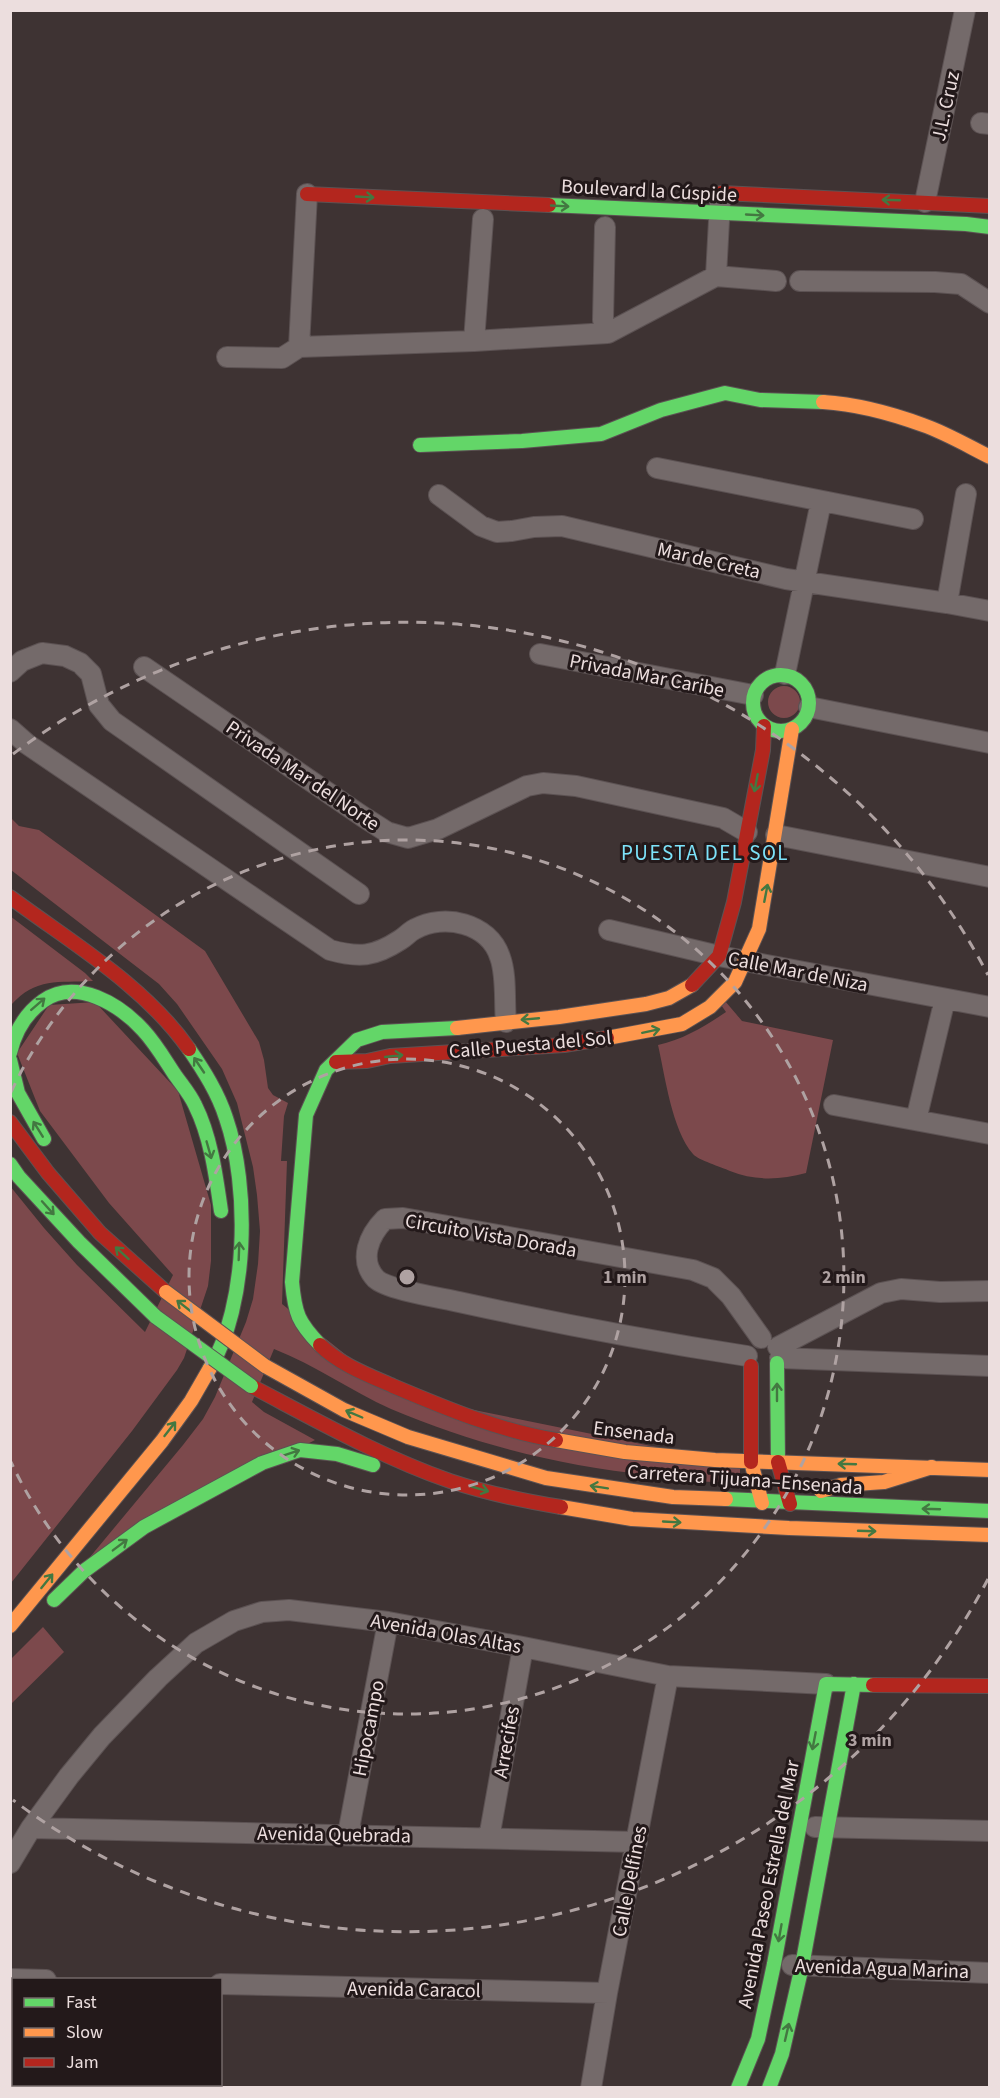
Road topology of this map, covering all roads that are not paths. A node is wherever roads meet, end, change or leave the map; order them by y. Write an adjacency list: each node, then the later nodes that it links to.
1 (965, 10): 4 (street, J.L. Cruz)
2 (721, 193): 4 (main road, Boulevard la Cúspide, one-way to 2); 7 (street)
3 (307, 194): 7 (main road, Boulevard la Cúspide, one-way to 7); 18 (street)
4 (925, 202): 5 (main road, Boulevard la Cúspide)
5 (970, 204): 6 (main road, Boulevard la Cúspide); 9 (main road)
6 (990, 206)
7 (720, 213): 9 (main road, Boulevard la Cúspide, one-way to 9); 12 (street)
8 (483, 219): 17 (street)
9 (966, 224): 11 (main road, Boulevard la Cúspide)
10 (605, 227): 16 (street)
11 (990, 227)
12 (716, 276): 13 (street); 16 (street)
13 (776, 281)
14 (800, 281): 15 (street)
15 (990, 303)
16 (608, 333): 17 (street)
17 (474, 341): 18 (street)
18 (299, 347): 19 (street)
19 (227, 357)
20 (420, 444): 21 (main road)
21 (990, 457)
22 (657, 468): 25 (street)
23 (966, 494): 28 (street)
24 (439, 495): 27 (street, Mar de Creta)
25 (822, 502): 26 (street); 27 (street)
26 (913, 519)
27 (805, 581): 28 (street, Mar de Creta); 33 (street)
28 (947, 603): 29 (street, Mar de Creta)
29 (990, 611)
30 (540, 654): 34 (street, Privada Mar Caribe)
31 (144, 667): 40 (street, Privada Mar del Norte)
32 (10, 672): 43 (street)
33 (785, 674): 34 (main road); 35 (main road)
34 (753, 695): 36 (main road)
35 (809, 707): 38 (main road); 39 (street)
36 (764, 726): 38 (main road); 40 (main road, Calle Puesta del Sol, one-way to 40)
37 (10, 729): 50 (street)
38 (792, 729): 41 (main road, Calle Puesta del Sol)
39 (990, 743)
40 (747, 832): 46 (main road, Calle Puesta del Sol)
41 (776, 835): 42 (street); 47 (main road, Calle Puesta del Sol, one-way to 41)
42 (990, 877)
43 (359, 894)
44 (10, 897): 84 (main road, one-way to 44)
45 (609, 930): 46 (street, Calle Mar de Niza)
46 (719, 956): 47 (street, Calle Mar de Niza); 51 (main road, Calle Puesta del Sol)
47 (746, 960): 48 (street, Calle Mar de Niza); 51 (main road, Calle Puesta del Sol, one-way to 47)
48 (945, 999): 49 (street, Calle Mar de Niza); 56 (street)
49 (990, 1007)
50 (506, 1022): 51 (main road, Calle Puesta del Sol, one-way to 50); 54 (main road, Calle Puesta del Sol)
51 (561, 1031): 54 (main road, Calle Puesta del Sol, one-way to 51)
52 (10, 1053): 62 (main road, one-way to 62)
53 (10, 1060): 59 (main road, one-way to 53)
54 (336, 1062): 66 (main road, Calle Puesta del Sol)
55 (834, 1105): 56 (street)
56 (916, 1120): 58 (street)
57 (10, 1122): 63 (main road, Carretera Tijuana–Ensenada)
58 (990, 1134)
59 (52, 1151)
60 (10, 1164): 77 (main road, one-way to 77, bridge)
61 (70, 1179): 63 (main road)
62 (221, 1220)
63 (100, 1233): 78 (main road, Carretera Tijuana–Ensenada, one-way to 63, bridge)
64 (990, 1292): 67 (street)
65 (212, 1305): 68 (main road)
66 (303, 1327): 73 (main road, Ensenada)
67 (774, 1351): 69 (street); 69 (street, Circuito Vista Dorada); 69 (street, Circuito Vista Dorada); 70 (street); 72 (main road, one-way to 67)
68 (195, 1357)
69 (749, 1361): 71 (main road)
70 (990, 1366)
71 (751, 1415): 72 (main road); 73 (main road)
72 (777, 1415): 74 (main road)
73 (751, 1462): 74 (main road, Ensenada); 78 (main road)
74 (778, 1462): 75 (main road, Ensenada, one-way to 74); 79 (main road)
75 (932, 1467): 76 (main road, Ensenada); 80 (main road)
76 (990, 1470)
77 (450, 1481): 82 (main road, one-way to 82); 85 (main road, one-way to 77)
78 (762, 1503): 79 (main road, Carretera Tijuana–Ensenada)
79 (789, 1504): 80 (main road, Carretera Tijuana–Ensenada)
80 (804, 1504): 81 (main road, Carretera Tijuana–Ensenada, one-way to 80)
81 (990, 1511)
82 (990, 1535)
83 (388, 1622): 86 (street, Avenida Olas Altas); 92 (street, Avenida Olas Altas); 95 (street, Hipocampo)
84 (10, 1626)
85 (10, 1635)
86 (524, 1647): 87 (street, Avenida Olas Altas); 96 (street, Arrecifes)
87 (668, 1676): 88 (street, Avenida Olas Altas); 97 (street, Calle Delfines)
88 (826, 1684): 89 (main road, Avenida Olas Altas); 93 (main road, Avenida Paseo Estrella del Mar, one-way to 93)
89 (854, 1684): 90 (main road, Avenida Olas Altas); 91 (main road)
90 (990, 1686)
91 (828, 1827): 93 (street); 94 (street); 100 (main road)
92 (31, 1828): 95 (street, Avenida Quebrada); 98 (street, Avenida Olas Altas)
93 (798, 1828): 99 (main road, Avenida Paseo Estrella del Mar, one-way to 99)
94 (990, 1831)
95 (348, 1834): 96 (street, Avenida Quebrada)
96 (489, 1838): 97 (street, Avenida Quebrada)
97 (637, 1842): 103 (street, Calle Delfines)
98 (10, 1863)
99 (774, 1964): 100 (street, Avenida Agua Marina); 105 (main road, Avenida Paseo Estrella del Mar)
100 (802, 1966): 101 (street, Avenida Agua Marina); 106 (main road, one-way to 100)
101 (990, 1973)
102 (222, 1984): 103 (street, Avenida Caracol)
103 (606, 1993): 104 (street, Calle Delfines)
104 (591, 2088)
105 (738, 2088)
106 (769, 2088)

